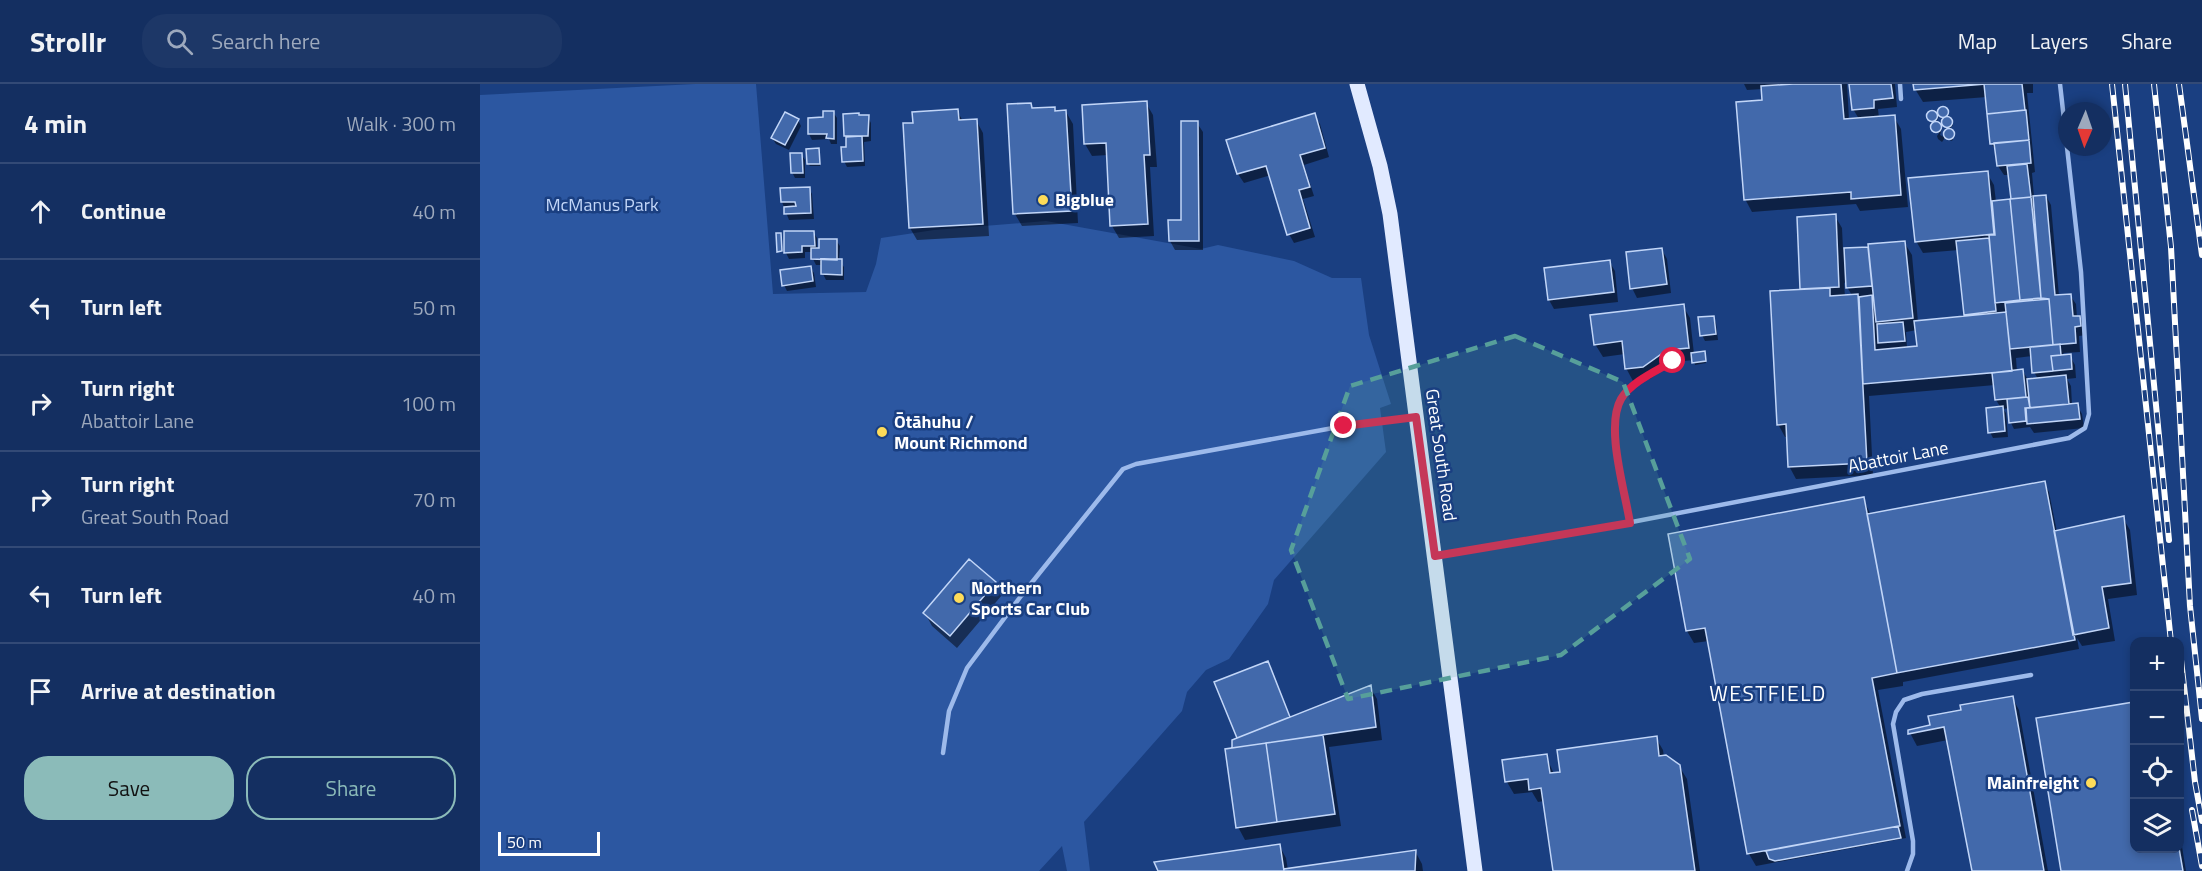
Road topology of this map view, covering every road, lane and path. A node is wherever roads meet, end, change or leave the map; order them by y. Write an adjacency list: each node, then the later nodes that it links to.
1 (1357, 84): 8 (main road, Great South Road)
2 (1900, 84): 4 (lane)
3 (2060, 84): 5 (lane, Abattoir Lane)
4 (1901, 99)
5 (2062, 102)
6 (2068, 156): 9 (lane, Abattoir Lane)
7 (1673, 361): 9 (lane)
8 (1416, 417): 10 (main road, Great South Road); 12 (lane)
9 (1630, 523): 10 (lane, Abattoir Lane)
10 (1435, 556): 13 (main road, Great South Road)
11 (2031, 675): 14 (lane)
12 (943, 753)
13 (1475, 871)
14 (1907, 871)

